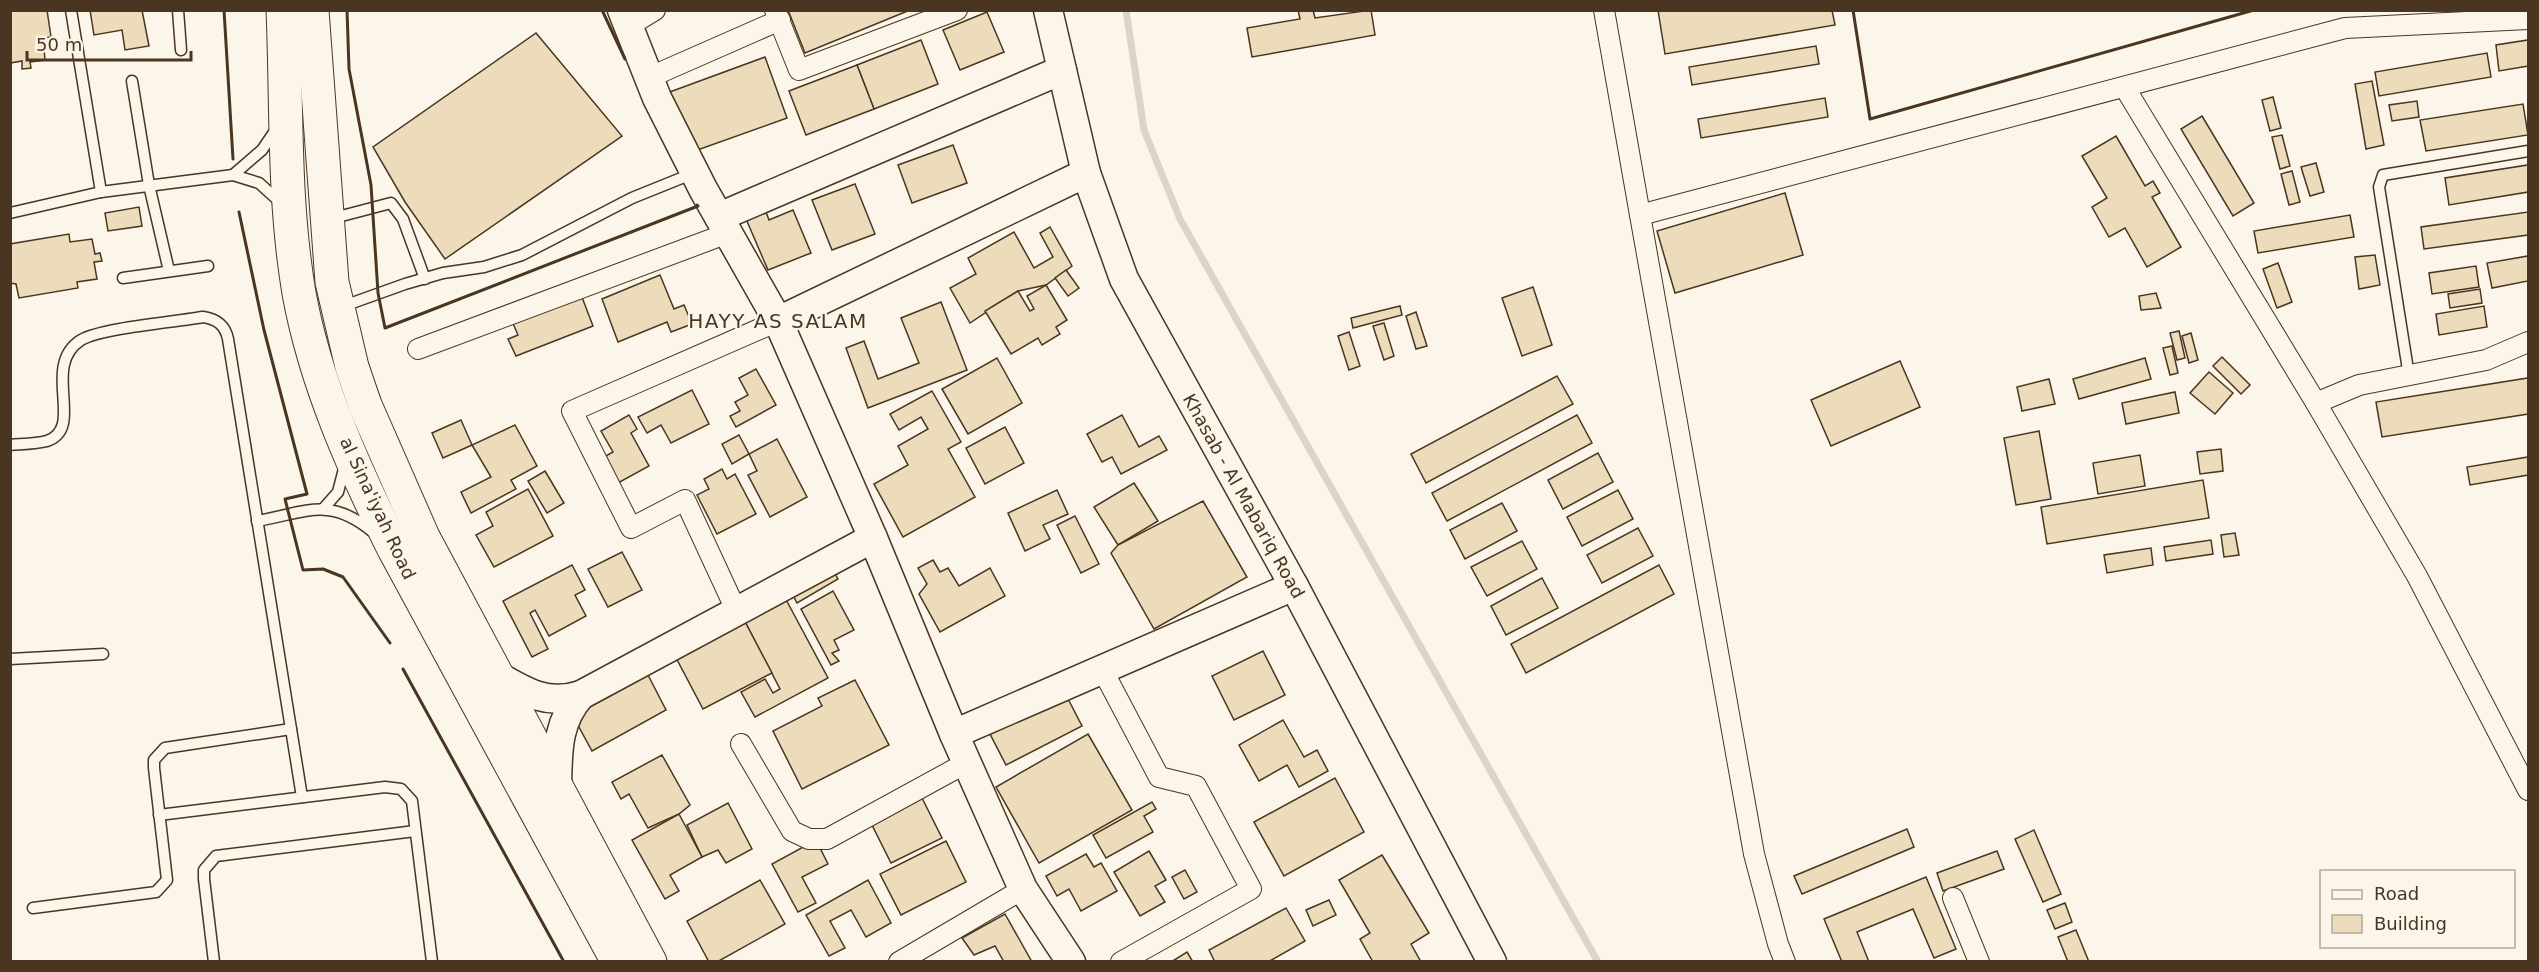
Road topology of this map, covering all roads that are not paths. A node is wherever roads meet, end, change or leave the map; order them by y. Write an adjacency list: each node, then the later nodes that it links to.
1 (71, 10): 24 (lane)
2 (178, 10): 13 (lane)
3 (283, 10): 18 (highway, al Sina'iyah Road)
4 (312, 10): 28 (highway, al Sina'iyah Road)
5 (655, 10): 11 (street)
6 (957, 10): 9 (street)
7 (1048, 10): 14 (street, Khasab - Al Mabariq Road)
8 (1604, 10): 26 (street)
9 (777, 15): 15 (street)
10 (2405, 18): 12 (street); 17 (street)
11 (624, 19): 15 (street)
12 (2529, 19)
13 (181, 50)
14 (1062, 70): 21 (street, Khasab - Al Mabariq Road); 29 (street)
15 (648, 78): 20 (street)
16 (132, 81): 23 (lane)
17 (2125, 88): 26 (street); 39 (street)
18 (285, 114): 22 (lane); 27 (highway, al Sina'iyah Road)
19 (2529, 151): 38 (lane)
20 (694, 173): 29 (street); 33 (lane)
21 (1086, 173): 35 (street); 46 (street, Khasab - Al Mabariq Road)
22 (233, 176): 23 (lane); 27 (lane)
23 (149, 186): 24 (lane); 31 (lane)
24 (102, 192): 25 (lane)
25 (10, 213)
26 (1640, 214): 73 (street)
27 (289, 217): 41 (highway, al Sina'iyah Road)
28 (327, 219): 33 (lane); 34 (highway, al Sina'iyah Road)
29 (724, 225): 35 (street); 37 (street)
30 (207, 266): 31 (lane)
31 (168, 271): 32 (lane)
32 (123, 278)
33 (425, 279): 34 (lane)
34 (340, 308): 51 (highway, al Sina'iyah Road)
35 (778, 321): 44 (street); 47 (street)
36 (2529, 342): 38 (street)
37 (418, 349)
38 (2409, 376): 39 (street)
39 (2316, 403): 58 (street)
40 (10, 445): 43 (lane)
41 (348, 450): 42 (lane); 45 (highway, al Sina'iyah Road)
42 (323, 509): 43 (lane); 45 (lane)
43 (257, 521): 53 (lane)
44 (873, 538): 47 (street); 54 (street)
45 (394, 549): 67 (highway, al Sina'iyah Road)
46 (1294, 586): 50 (street); 72 (street, Khasab - Al Mabariq Road)
47 (736, 610): 52 (street)
48 (103, 654): 49 (lane)
49 (10, 659)
50 (1102, 669): 54 (street); 71 (street)
51 (496, 675): 52 (street); 57 (highway, al Sina'iyah Road)
52 (581, 695): 57 (street)
53 (291, 729): 59 (lane); 60 (lane)
54 (954, 734): 56 (street)
55 (741, 744): 56 (street)
56 (966, 763): 62 (street)
57 (557, 788): 68 (highway, al Sina'iyah Road)
58 (2529, 790)
59 (302, 797): 60 (lane); 61 (lane)
60 (159, 815): 64 (lane)
61 (415, 831): 65 (lane); 66 (lane)
62 (1023, 889): 69 (street); 70 (street)
63 (1953, 898): 74 (street)
64 (33, 908)
65 (214, 962)
66 (432, 962)
67 (618, 962)
68 (651, 962)
69 (899, 962)
70 (1071, 962)
71 (1121, 962)
72 (1492, 962)
73 (1785, 962)
74 (1979, 962)

